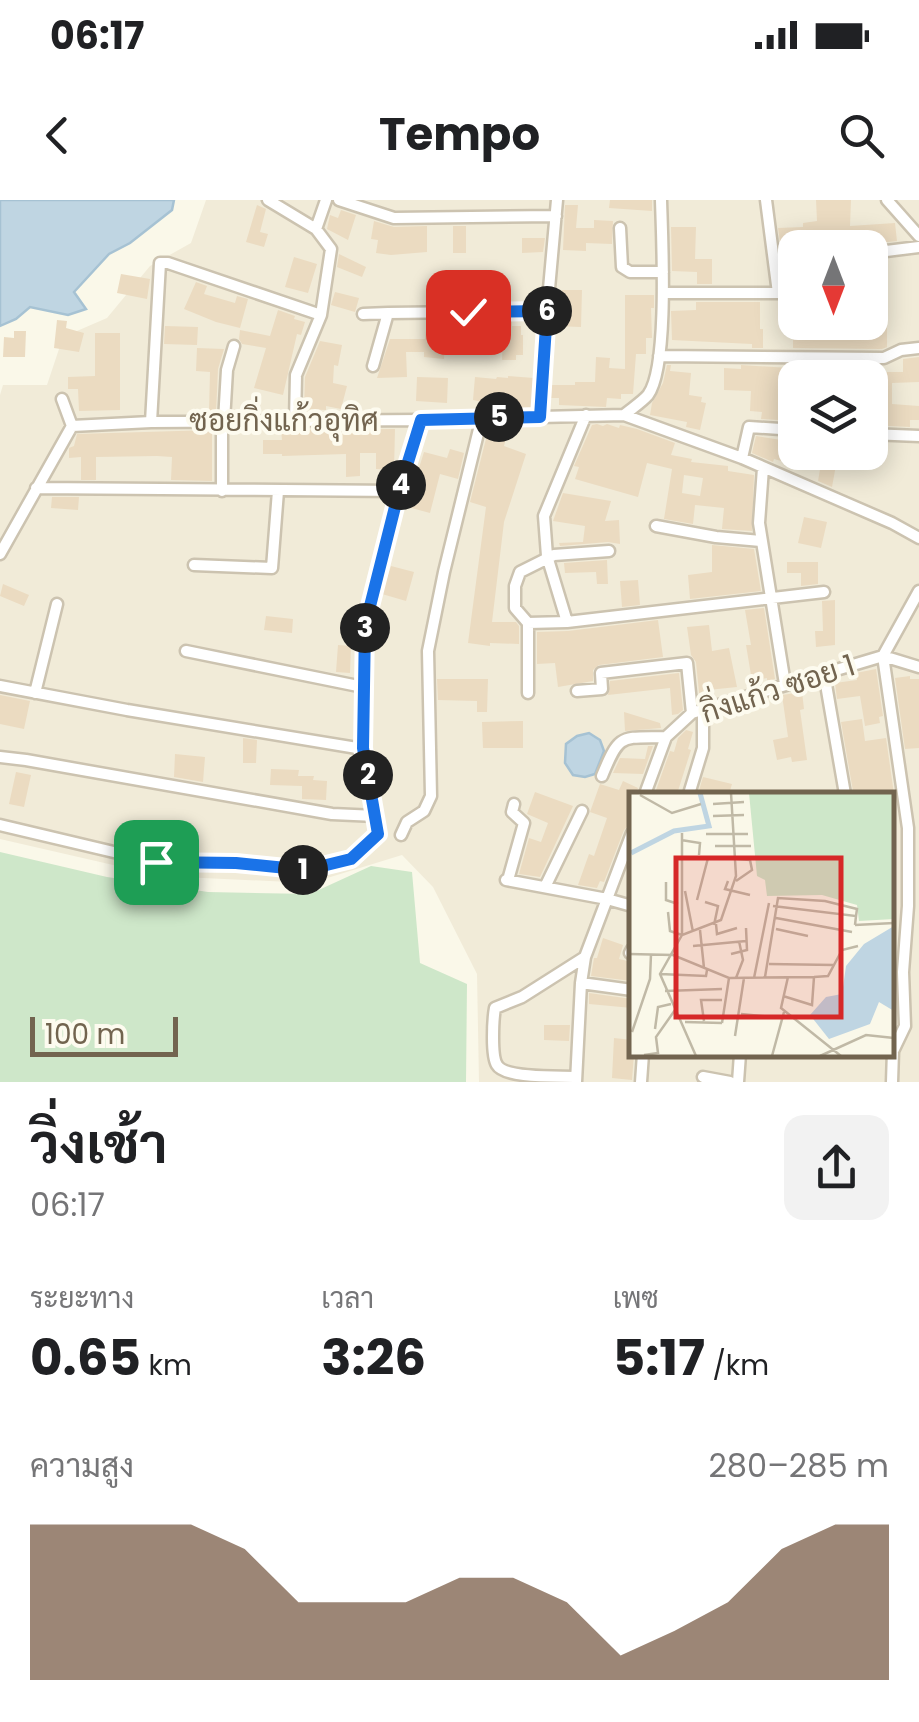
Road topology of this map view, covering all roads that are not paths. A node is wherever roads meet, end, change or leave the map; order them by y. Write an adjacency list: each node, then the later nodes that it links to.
1 (268, 200): 10 (street)
2 (326, 200): 10 (street)
3 (339, 200): 8 (street)
4 (558, 200): 8 (street)
5 (661, 200): 14 (street)
6 (766, 200): 15 (street)
7 (887, 200): 11 (street)
8 (556, 216): 16 (street)
9 (620, 228): 14 (street)
10 (316, 229): 19 (street)
11 (919, 236)
12 (919, 247): 13 (street)
13 (888, 251)
14 (663, 272): 15 (street)
15 (663, 293): 22 (street)
16 (547, 311): 18 (street); 28 (street)
17 (363, 314): 18 (street)
18 (388, 314): 23 (street)
19 (321, 315): 30 (street); 31 (street)
20 (234, 346): 32 (street)
21 (919, 348): 22 (street)
22 (660, 356): 25 (street)
23 (373, 366)
24 (62, 399): 33 (street)
25 (624, 415): 26 (street, ซอยกิ่งแก้วอุทิศ); 37 (street, ซอยกิ่งแก้วอุทิศ)
26 (586, 416): 28 (street, ซอยกิ่งแก้วอุทิศ); 48 (street)
27 (482, 417): 28 (street, ซอยกิ่งแก้วอุทิศ); 29 (street, ซอยกิ่งแก้วอุทิศ); 79 (street)
28 (540, 417)
29 (421, 420): 30 (street, ซอยกิ่งแก้วอุทิศ); 40 (street)
30 (294, 421): 32 (street, ซอยกิ่งแก้วอุทิศ)
31 (151, 422): 32 (street, ซอยกิ่งแก้วอุทิศ); 33 (street, ซอยกิ่งแก้วอุทิศ)
32 (223, 422): 41 (street)
33 (72, 426): 39 (street)
34 (778, 429): 37 (street)
35 (888, 435): 36 (street)
36 (919, 436)
37 (742, 458): 38 (street, ซอยกิ่งแก้วอุทิศ)
38 (763, 468): 44 (street, ซอยกิ่งแก้วอุทิศ); 45 (street)
39 (36, 488): 41 (street); 47 (street)
40 (399, 491): 42 (street); 62 (street)
41 (222, 492): 42 (street)
42 (278, 492): 49 (street)
43 (656, 526): 45 (street)
44 (919, 538)
45 (761, 540): 52 (street)
46 (608, 551): 48 (street)
47 (0, 554)
48 (548, 558): 54 (street); 55 (street)
49 (194, 565)
50 (919, 590): 57 (street, กิ่งแก้ว ซอย 1)
51 (824, 592): 52 (street)
52 (772, 598): 54 (street); 60 (street)
53 (57, 604): 64 (street)
54 (567, 622): 55 (street)
55 (528, 624): 65 (street)
56 (186, 651): 62 (street)
57 (883, 656): 58 (street); 59 (street, กิ่งแก้ว ซอย 1); 78 (street)
58 (919, 668)
59 (824, 672): 60 (street, กิ่งแก้ว ซอย 1); 73 (street)
60 (785, 684): 66 (street, กิ่งแก้ว ซอย 1)
61 (0, 686): 64 (street)
62 (363, 687): 68 (street)
63 (577, 691): 66 (street)
64 (35, 692): 68 (street)
65 (528, 693)
66 (698, 712): 67 (street, กิ่งแก้ว ซอย 1); 72 (street)
67 (666, 737): 70 (street); 71 (street, กิ่งแก้ว ซอย 1)
68 (363, 748): 76 (street)
69 (0, 758): 76 (street)
70 (602, 776)
71 (647, 792)
72 (690, 792)
73 (845, 792)
74 (514, 804): 81 (street)
75 (582, 811): 81 (street)
76 (376, 816): 77 (street)
77 (0, 825)
78 (913, 828): 85 (street)
79 (401, 835)
80 (629, 841): 82 (street)
81 (545, 887): 82 (street)
82 (608, 899): 83 (street); 84 (street)
83 (629, 905)
84 (586, 957): 86 (street); 92 (street)
85 (897, 971): 88 (street)
86 (581, 983): 87 (street); 92 (street)
87 (629, 990)
88 (894, 1047)
89 (643, 1057): 93 (street)
90 (740, 1057): 95 (street)
91 (703, 1077): 94 (street)
92 (576, 1080)
93 (641, 1082)
94 (730, 1082)
95 (738, 1082)

